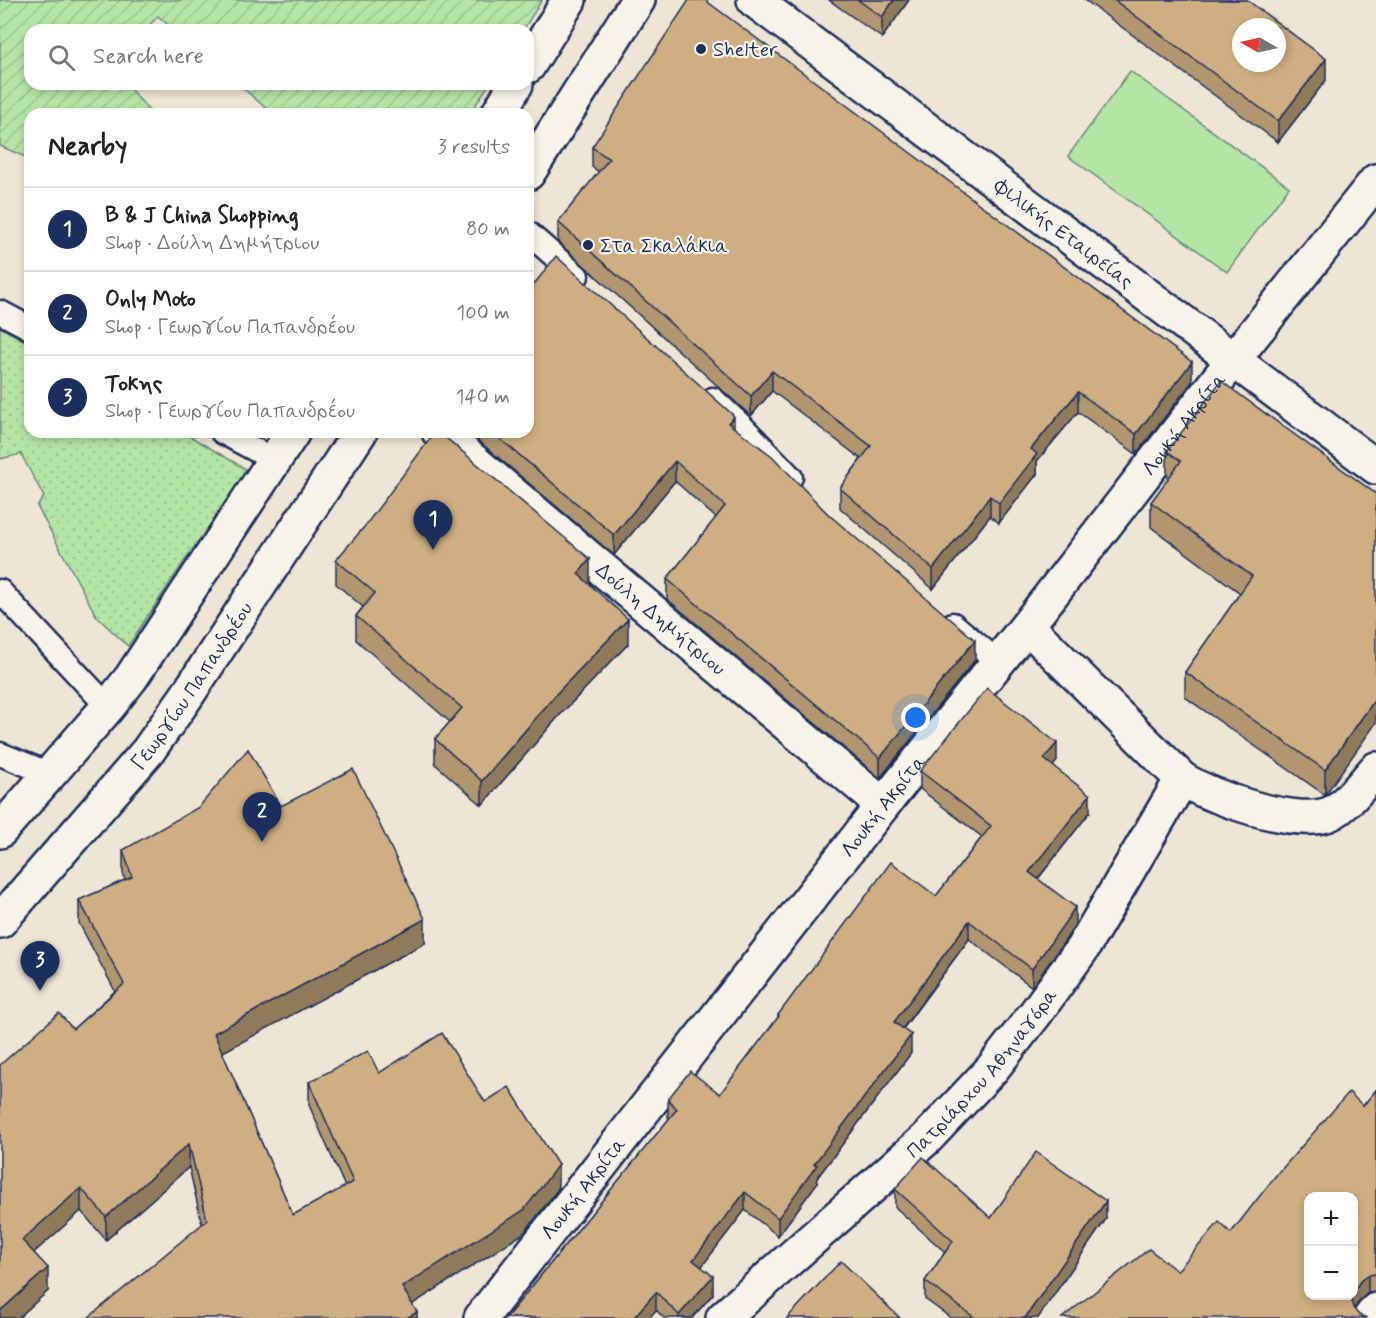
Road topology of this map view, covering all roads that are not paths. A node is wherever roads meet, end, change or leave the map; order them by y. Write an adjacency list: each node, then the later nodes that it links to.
1 (569, 0): 4 (street)
2 (638, 0): 7 (street)
3 (754, 0): 13 (street, Φιλικής Εταιρείας)
4 (534, 56)
5 (512, 90): 6 (street)
6 (502, 108)
7 (534, 164)
8 (1376, 181): 13 (street, Λουκή Ακρίτα)
9 (534, 238): 10 (lane)
10 (594, 292)
11 (0, 312): 12 (lane)
12 (24, 325)
13 (1233, 360): 20 (street, Φιλικής Εταιρείας); 24 (street, Λουκή Ακρίτα)
14 (698, 386): 21 (lane)
15 (233, 438): 19 (lane)
16 (289, 438): 19 (street)
17 (356, 438): 33 (street, Γεωργίου Παπανδρέου)
18 (446, 438): 31 (street, Δούλη Δημήτριου)
19 (274, 460): 26 (street)
20 (1376, 467)
21 (806, 492)
22 (0, 591): 26 (lane)
23 (935, 608): 25 (lane)
24 (1027, 626): 25 (street, Λουκή Ακρίτα); 30 (street)
25 (998, 662): 31 (street, Λουκή Ακρίτα)
26 (108, 707): 29 (street)
27 (0, 754): 29 (lane)
28 (1376, 769): 30 (street)
29 (50, 774): 32 (street)
30 (1182, 779): 36 (street, Πατριάρχου Αθηναγόρα)
31 (883, 805): 35 (street, Λουκή Ακρίτα)
32 (0, 831)
33 (0, 921)
34 (1376, 1310): 37 (street)
35 (481, 1318)
36 (723, 1318)
37 (1370, 1318)

